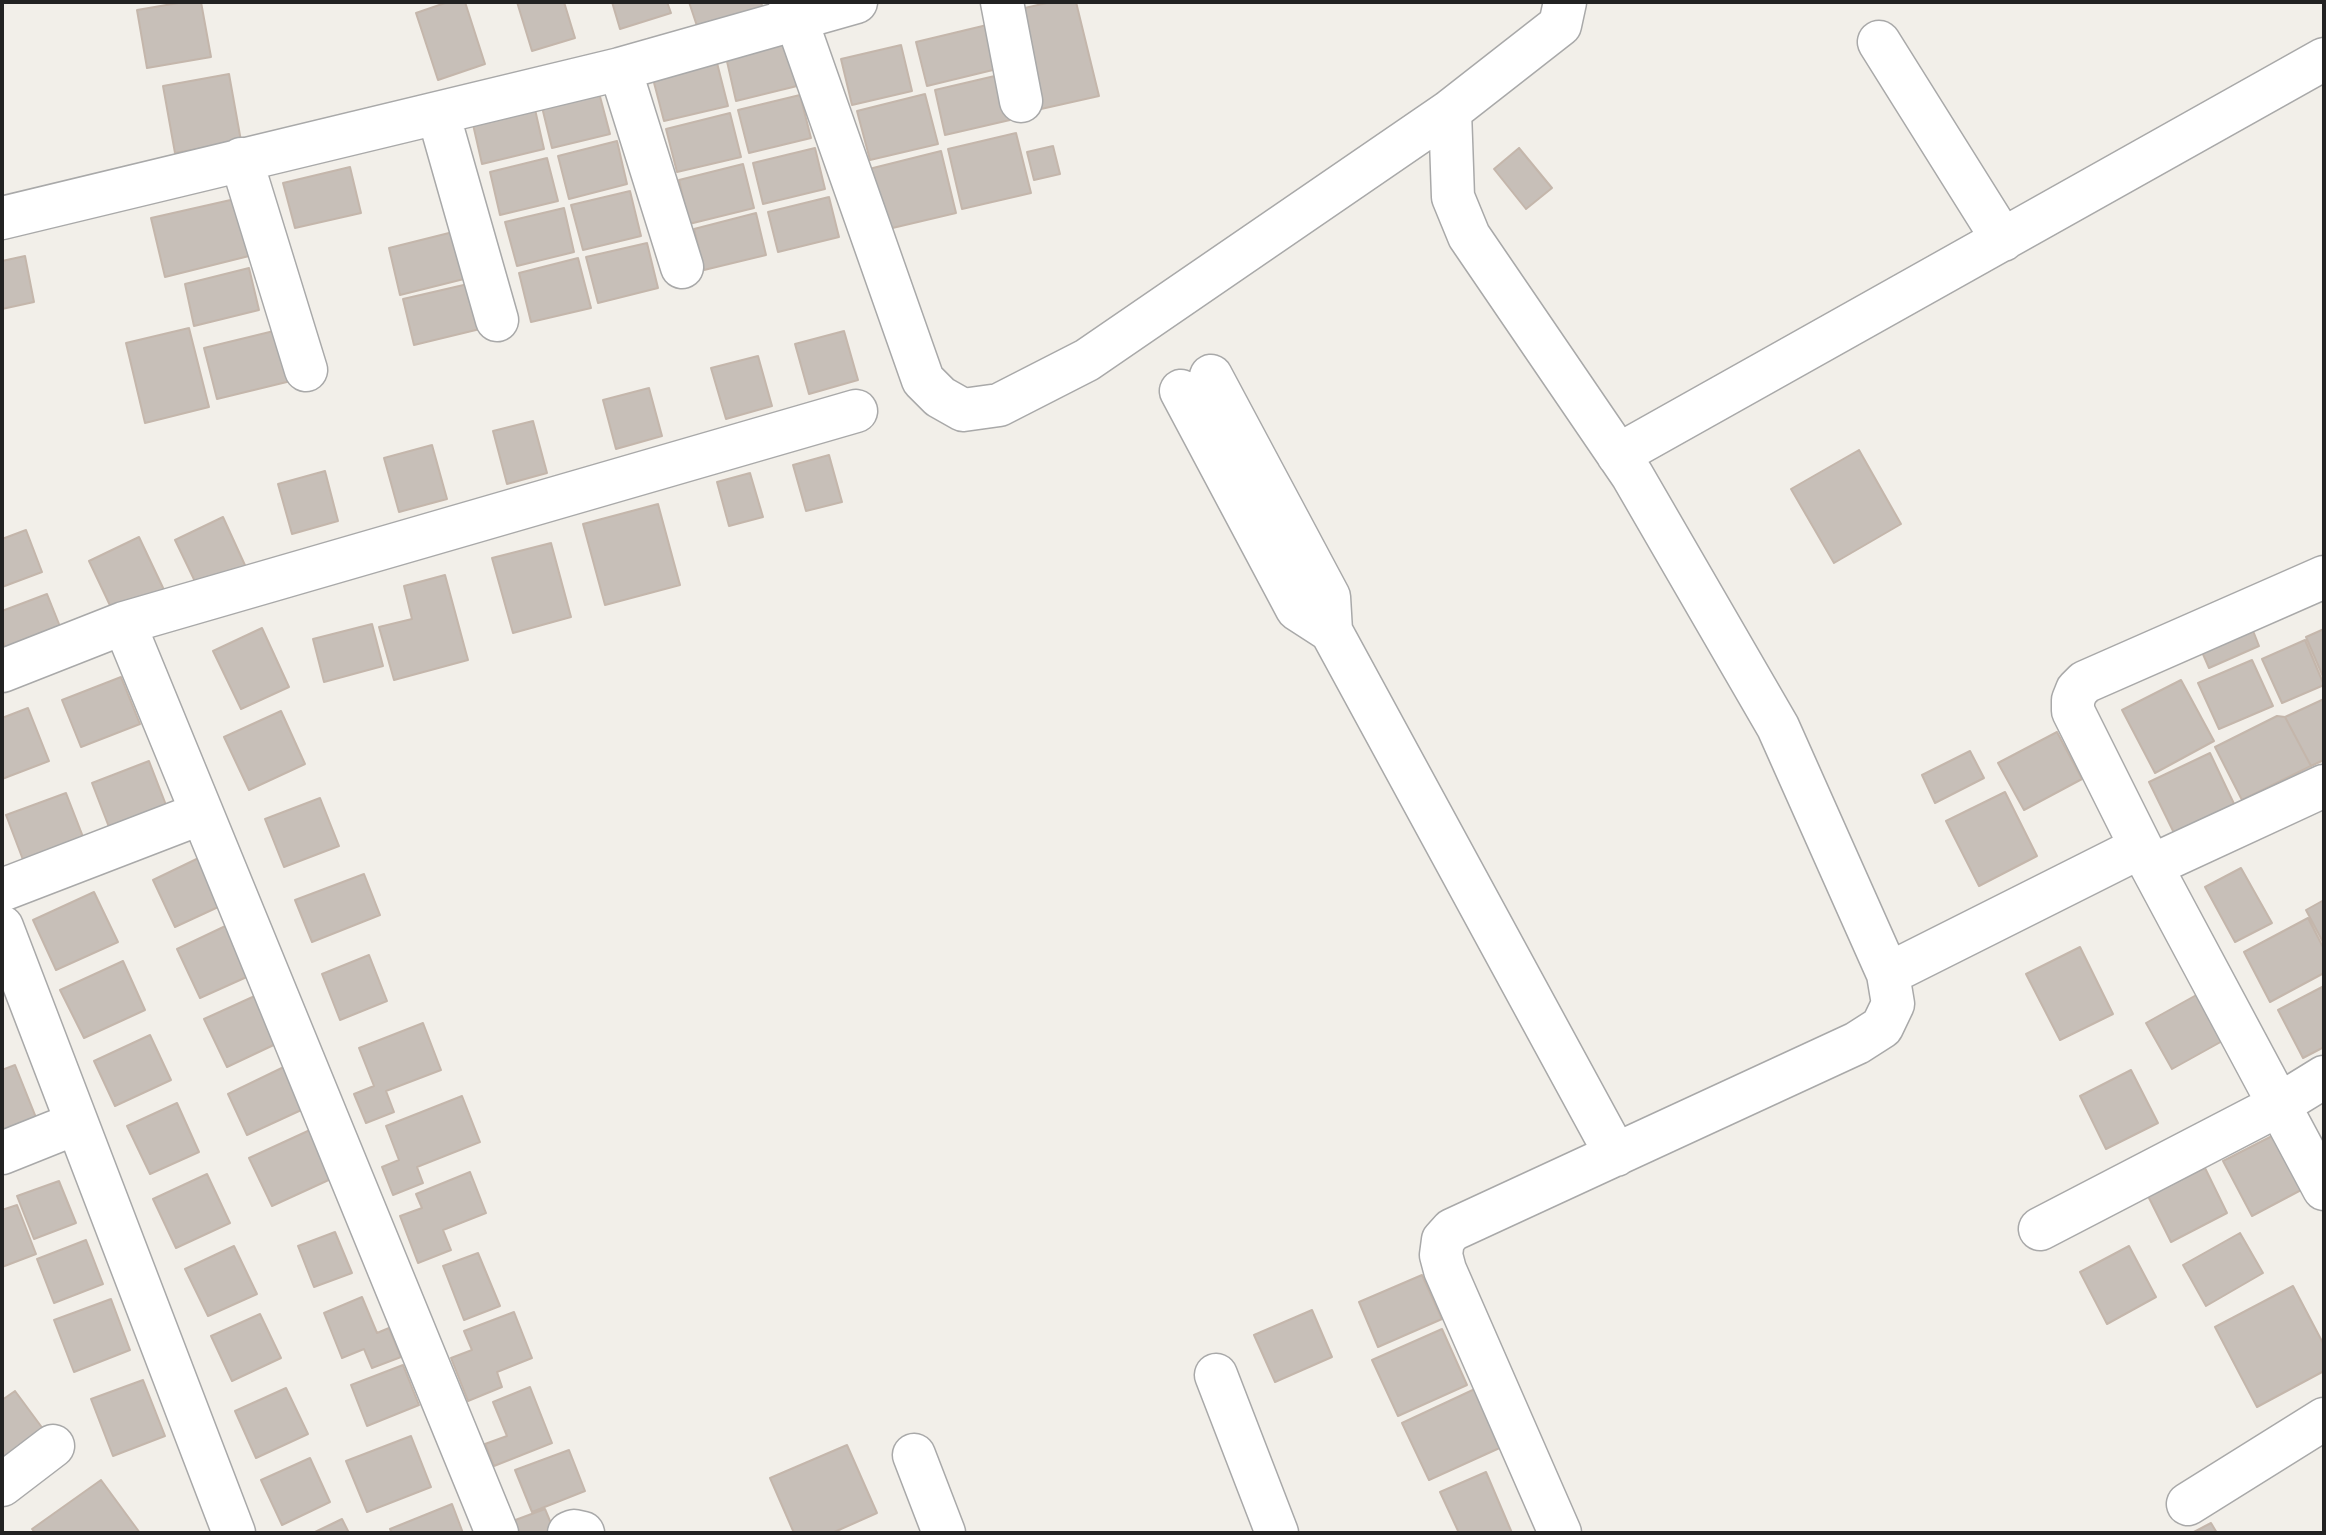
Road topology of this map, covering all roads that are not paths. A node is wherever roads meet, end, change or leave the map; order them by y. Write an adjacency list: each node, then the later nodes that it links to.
1 (856, 2): 4 (street)
2 (1002, 2): 8 (street)
3 (1565, 2): 10 (street)
4 (792, 10): 7 (street); 10 (street)
5 (1879, 42): 13 (street)
6 (2324, 59): 13 (street)
7 (620, 69): 9 (street); 14 (street)
8 (1021, 101)
9 (438, 113): 11 (street); 15 (street)
10 (1450, 116): 19 (street)
11 (241, 159): 12 (street); 16 (street)
12 (2, 218)
13 (2003, 240): 19 (street)
14 (682, 267)
15 (497, 320)
16 (306, 370)
17 (1196, 383): 33 (street)
18 (856, 411): 21 (street)
19 (1618, 455): 28 (street)
20 (2324, 577): 25 (street)
21 (124, 623): 22 (street); 24 (street)
22 (2, 671)
23 (2324, 786): 25 (street)
24 (202, 813): 26 (street); 43 (street)
25 (2146, 857): 28 (street); 30 (street)
26 (2, 890)
27 (2, 927): 31 (street)
28 (1888, 974): 33 (street)
29 (2324, 1077): 30 (street)
30 (2277, 1106): 34 (street); 35 (street)
31 (77, 1123): 32 (street); 42 (street)
32 (2, 1153)
33 (1616, 1155): 48 (street)
34 (2324, 1189)
35 (2040, 1229)
36 (1216, 1375): 47 (street)
37 (2324, 1419): 41 (street)
38 (53, 1446): 40 (street)
39 (914, 1455): 46 (street)
40 (2, 1485)
41 (2188, 1504)
42 (234, 1533)
43 (497, 1533)
44 (569, 1533): 45 (street)
45 (583, 1533)
46 (944, 1533)
47 (1277, 1533)
48 (1560, 1533)

